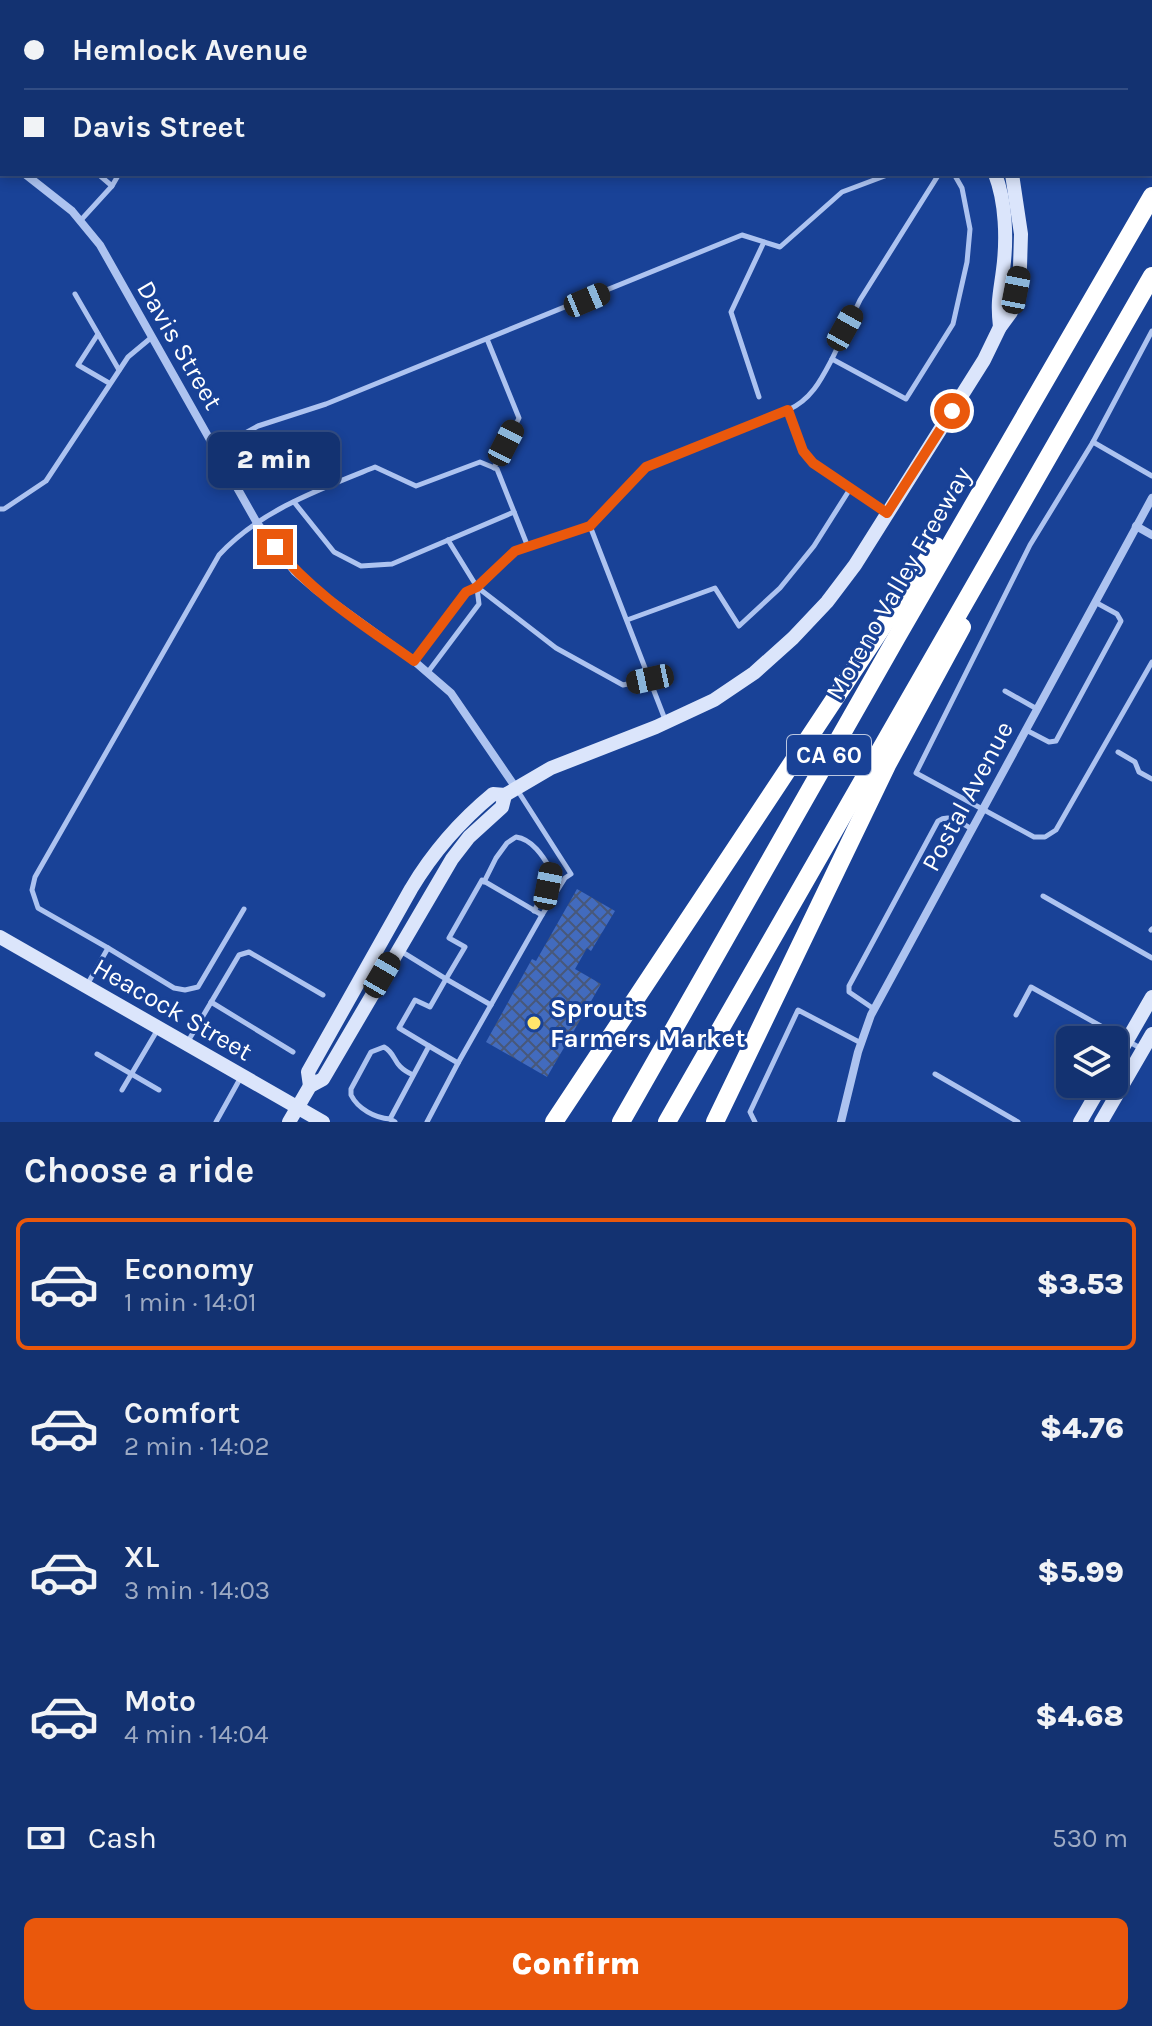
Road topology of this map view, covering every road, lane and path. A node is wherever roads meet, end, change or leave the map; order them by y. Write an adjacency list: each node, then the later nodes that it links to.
1 (28, 176): 11 (street, Davis Street)
2 (100, 176): 9 (lane)
3 (118, 176): 9 (lane)
4 (885, 176): 12 (lane)
5 (938, 176): 20 (lane)
6 (955, 176): 20 (lane)
7 (995, 176): 15 (street)
8 (1012, 176): 15 (street)
9 (112, 186): 11 (lane)
10 (1152, 196): 23 (highway, Moreno Valley Freeway / CA 60)
11 (80, 221): 18 (street, Davis Street)
12 (764, 242): 19 (lane); 24 (lane)
13 (1152, 276): 26 (highway, CA 60)
14 (75, 294): 17 (lane)
15 (1000, 327): 36 (street)
16 (1152, 331): 27 (lane)
17 (98, 334): 21 (lane); 22 (lane)
18 (152, 337): 21 (lane); 28 (street, Davis Street)
19 (487, 339): 28 (lane); 29 (lane)
20 (832, 359): 25 (lane)
21 (119, 370): 22 (lane)
22 (109, 383): 34 (lane)
23 (1040, 390): 99 (highway); 100 (highway, Moreno Valley Freeway / CA 60)
24 (759, 397)
25 (788, 410): 31 (lane); 38 (lane)
26 (1074, 410): 101 (highway, CA 60); 102 (highway)
27 (1093, 442): 30 (lane); 57 (lane)
28 (216, 449): 37 (street, Davis Street)
29 (494, 468): 33 (lane); 35 (lane)
30 (1152, 476)
31 (850, 489): 36 (lane); 45 (lane)
32 (1152, 498): 39 (street, Postal Avenue)
33 (294, 502): 37 (lane); 41 (lane)
34 (0, 509)
35 (514, 512): 41 (lane); 42 (lane)
36 (887, 513): 52 (street)
37 (257, 523): 46 (street, Davis Street); 65 (lane)
38 (590, 526): 42 (lane); 45 (lane)
39 (1136, 526): 40 (street); 44 (street, Postal Avenue)
40 (1152, 535)
41 (448, 540): 43 (lane)
42 (528, 547): 43 (lane)
43 (477, 587): 46 (lane); 48 (lane); 49 (lane)
44 (1095, 602): 51 (street, Postal Avenue); 53 (lane)
45 (627, 620): 49 (lane)
46 (414, 661): 48 (street, Davis Street)
47 (1152, 662): 57 (lane)
48 (427, 673): 56 (street, Davis Street)
49 (650, 679): 52 (lane)
50 (1005, 691): 51 (lane)
51 (1037, 709): 53 (street, Postal Avenue)
52 (666, 723): 56 (street)
53 (1025, 730): 57 (street, Postal Avenue)
54 (1118, 752): 55 (lane)
55 (1152, 779)
56 (510, 791): 63 (lane); 66 (street); 89 (street)
57 (983, 808): 58 (street, Postal Avenue)
58 (972, 829): 74 (street, Postal Avenue); 74 (lane)
59 (484, 882): 62 (lane); 62 (lane); 68 (lane)
60 (1043, 896): 67 (lane)
61 (244, 909): 65 (lane)
62 (534, 911): 63 (lane)
63 (542, 915): 73 (lane)
64 (0, 937): 69 (street, Heacock Street)
65 (108, 948): 69 (lane)
66 (397, 949): 68 (lane); 89 (street)
67 (1152, 958)
68 (446, 979): 73 (lane); 81 (lane)
69 (86, 986): 76 (street, Heacock Street)
70 (323, 995): 72 (lane)
71 (1152, 997): 77 (street)
72 (211, 1002): 80 (lane); 82 (lane)
73 (491, 1005): 84 (lane)
74 (874, 1009): 78 (street, Postal Avenue)
75 (1016, 1015): 77 (lane)
76 (158, 1028): 80 (street, Heacock Street); 85 (lane)
77 (1129, 1037): 79 (lane)
78 (861, 1043): 103 (lane); 104 (street, Postal Avenue)
79 (1149, 1043): 107 (street)
80 (187, 1044): 88 (street, Heacock Street)
81 (429, 1046): 84 (lane); 87 (lane)
82 (293, 1052)
83 (97, 1054): 85 (lane)
84 (458, 1063): 98 (lane)
85 (131, 1074): 90 (lane); 91 (lane)
86 (935, 1074): 105 (lane)
87 (413, 1075): 94 (lane); 94 (lane)
88 (242, 1076): 93 (street, Heacock Street); 95 (lane)
89 (310, 1086): 93 (street)
90 (122, 1090)
91 (159, 1090)
92 (1094, 1098): 106 (street)
93 (297, 1108): 96 (street); 97 (street, Heacock Street)
94 (392, 1120)
95 (216, 1122)
96 (289, 1122)
97 (323, 1122)
98 (427, 1122)
99 (554, 1122)
100 (621, 1122)
101 (667, 1122)
102 (715, 1122)
103 (755, 1122)
104 (841, 1122)
105 (1018, 1122)
106 (1080, 1122)
107 (1101, 1122)

